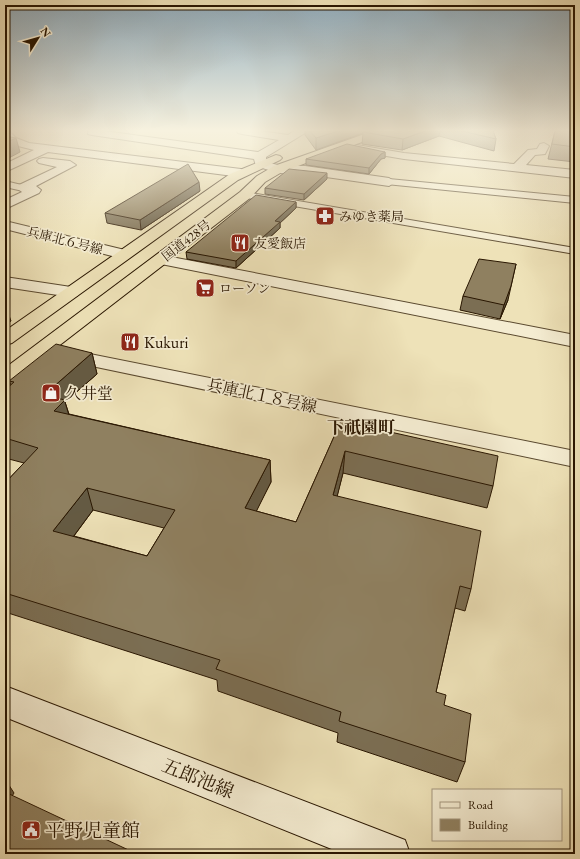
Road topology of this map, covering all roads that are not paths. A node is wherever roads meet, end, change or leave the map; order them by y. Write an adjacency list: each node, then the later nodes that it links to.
1 (58, 171): 11 (street)
2 (226, 171): 7 (street)
3 (244, 171): 7 (highway, 国道428号)
4 (274, 171): 12 (highway, 国道428号)
5 (313, 171): 9 (street)
6 (547, 171): 8 (street)
7 (241, 173): 17 (highway, 国道428号)
8 (575, 174)
9 (389, 182): 13 (lane)
10 (5, 184): 11 (lane)
11 (23, 188): 14 (street)
12 (245, 195): 16 (lane); 18 (highway, 国道428号)
13 (575, 200)
14 (5, 205)
15 (5, 225): 17 (street, 兵庫北６号線)
16 (575, 252)
17 (124, 254): 20 (highway, 国道428号)
18 (161, 260): 22 (street); 23 (highway, 国道428号)
19 (5, 282): 20 (street)
20 (71, 292): 21 (highway, 国道428号)
21 (5, 339)
22 (575, 341)
23 (42, 350): 24 (highway, 国道428号); 25 (street, 兵庫北１８号線)
24 (5, 378)
25 (575, 459)
26 (5, 701): 27 (street, 五郎池線)
27 (370, 850)

